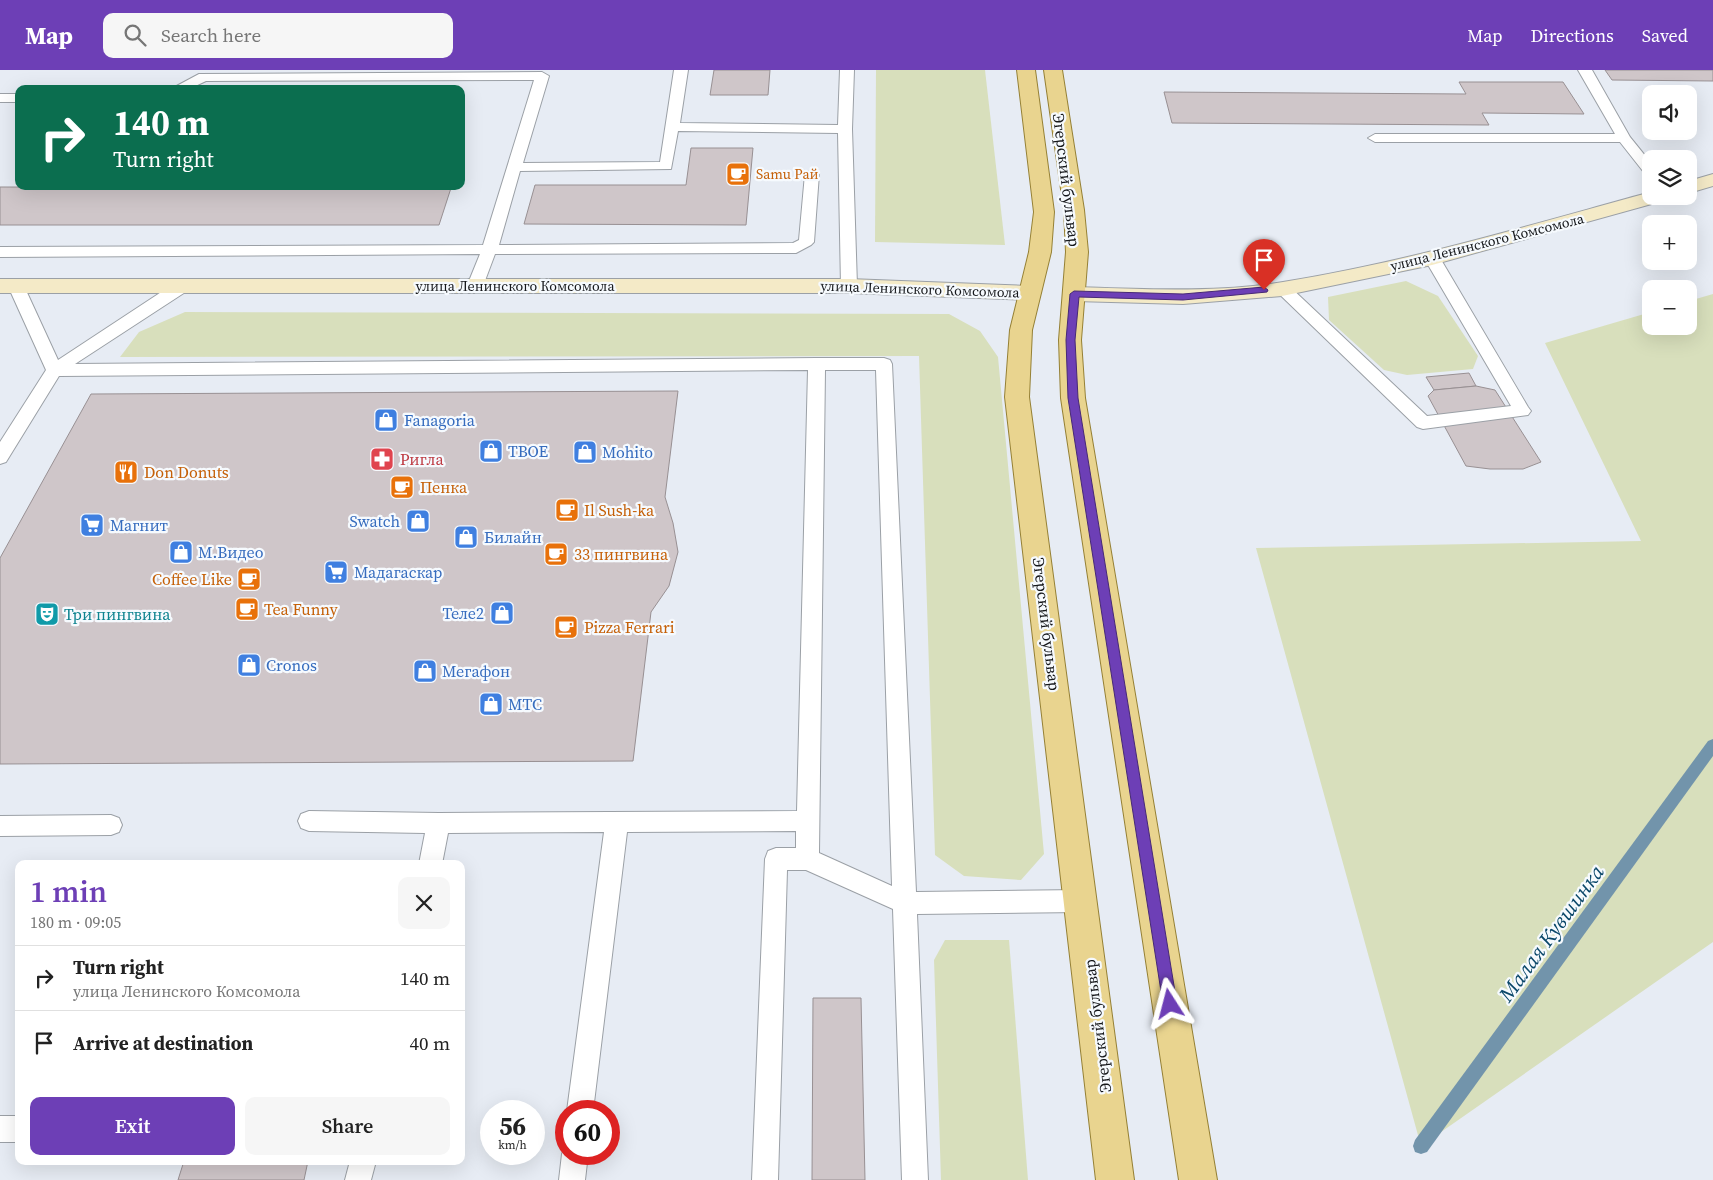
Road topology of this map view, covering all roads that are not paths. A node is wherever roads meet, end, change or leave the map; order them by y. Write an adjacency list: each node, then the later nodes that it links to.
1 (681, 70): 9 (lane)
2 (847, 70): 10 (lane)
3 (1026, 70): 27 (main road, Эгерский бульвар)
4 (1053, 70): 27 (main road, Эгерский бульвар)
5 (1585, 70): 12 (lane)
6 (176, 82): 14 (lane)
7 (0, 98): 8 (lane)
8 (15, 98)
9 (672, 128): 10 (lane); 14 (lane)
10 (845, 129): 25 (lane)
11 (1375, 138): 12 (lane)
12 (1624, 138): 13 (lane)
13 (1642, 161)
14 (514, 166): 19 (lane)
15 (812, 174): 19 (lane)
16 (1713, 180): 17 (main road)
17 (1697, 185)
18 (1642, 201): 21 (main road, улица Ленинского Комсомола)
19 (489, 251): 20 (lane); 24 (lane)
20 (0, 252)
21 (1432, 258): 26 (main road, улица Ленинского Комсомола); 26 (lane)
22 (184, 285): 23 (main road, улица Ленинского Комсомола); 24 (main road, улица Ленинского Комсомола); 29 (lane)
23 (8, 286): 29 (lane)
24 (475, 286): 25 (main road, улица Ленинского Комсомола)
25 (849, 286): 27 (main road, улица Ленинского Комсомола)
26 (1282, 289): 27 (main road, улица Ленинского Комсомола)
27 (1052, 293): 39 (main road, Эгерский бульвар); 51 (main road, Эгерский бульвар)
28 (817, 364): 29 (lane); 32 (lane); 40 (lane)
29 (54, 370): 30 (lane)
30 (0, 458)
31 (309, 821): 34 (lane)
32 (808, 821): 33 (lane); 37 (lane)
33 (617, 822): 34 (lane); 41 (lane)
34 (439, 823): 38 (lane)
35 (111, 825): 36 (lane)
36 (0, 826)
37 (808, 859): 40 (lane); 48 (lane)
38 (431, 860)
39 (1082, 901): 40 (lane); 50 (main road, Эгерский бульвар)
40 (905, 903): 49 (lane)
41 (581, 1100)
42 (0, 1129): 43 (lane)
43 (15, 1129)
44 (362, 1165): 46 (lane)
45 (574, 1165): 47 (lane)
46 (358, 1180)
47 (572, 1180)
48 (765, 1180)
49 (915, 1180)
50 (1116, 1180)
51 (1198, 1180)

